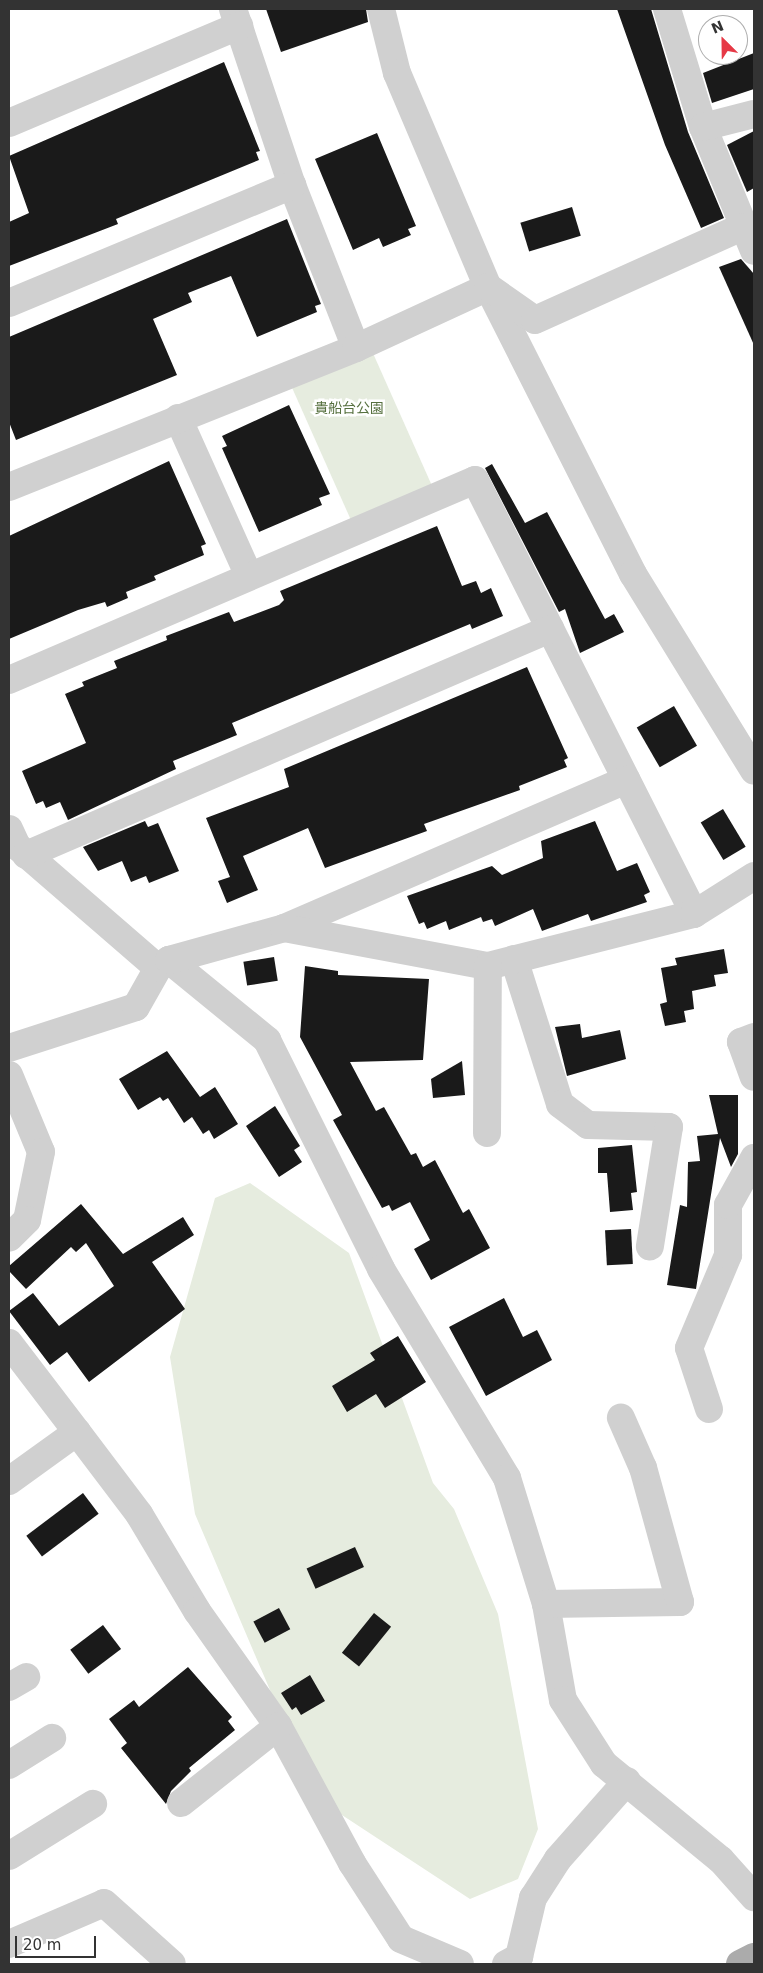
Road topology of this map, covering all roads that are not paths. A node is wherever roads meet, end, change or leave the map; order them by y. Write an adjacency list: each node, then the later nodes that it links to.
1 (381, 9): 10 (street)
2 (667, 9): 6 (street)
3 (236, 17): 5 (street); 7 (street)
4 (754, 114): 6 (street)
5 (9, 123)
6 (703, 127): 8 (street)
7 (292, 185): 11 (street); 12 (street)
8 (742, 227): 9 (street); 10 (street)
9 (754, 251)
10 (488, 287): 12 (street); 18 (street)
11 (9, 303)
12 (356, 348): 13 (street)
13 (178, 418): 14 (street); 15 (street)
14 (9, 487)
15 (248, 574): 16 (street); 17 (street)
16 (550, 629): 19 (street); 21 (street)
17 (9, 680)
18 (754, 771)
19 (626, 780): 23 (street); 24 (street)
20 (9, 829): 21 (street)
21 (26, 855): 26 (street)
22 (754, 876): 23 (street)
23 (694, 914): 25 (street)
24 (284, 928): 26 (street); 27 (street)
25 (514, 959): 27 (street); 35 (street)
26 (164, 964): 29 (street); 41 (street)
27 (488, 966): 32 (street)
28 (754, 1037): 31 (street)
29 (9, 1048)
30 (9, 1075): 34 (street)
31 (754, 1077)
32 (487, 1133)
33 (754, 1158): 37 (street)
34 (9, 1238)
35 (650, 1246)
36 (9, 1343): 39 (street)
37 (709, 1409)
38 (622, 1418): 41 (street)
39 (77, 1432): 40 (street); 42 (street)
40 (9, 1481)
41 (546, 1604): 45 (street)
42 (278, 1726): 47 (street); 53 (street)
43 (52, 1738): 44 (street)
44 (9, 1765)
45 (627, 1781): 49 (street); 54 (street)
46 (93, 1804): 48 (street)
47 (181, 1804)
48 (9, 1856)
49 (754, 1897)
50 (9, 1944): 52 (street)
51 (754, 1957): 55 (main road)
52 (172, 1964)
53 (460, 1964)
54 (506, 1964)
55 (740, 1964)

